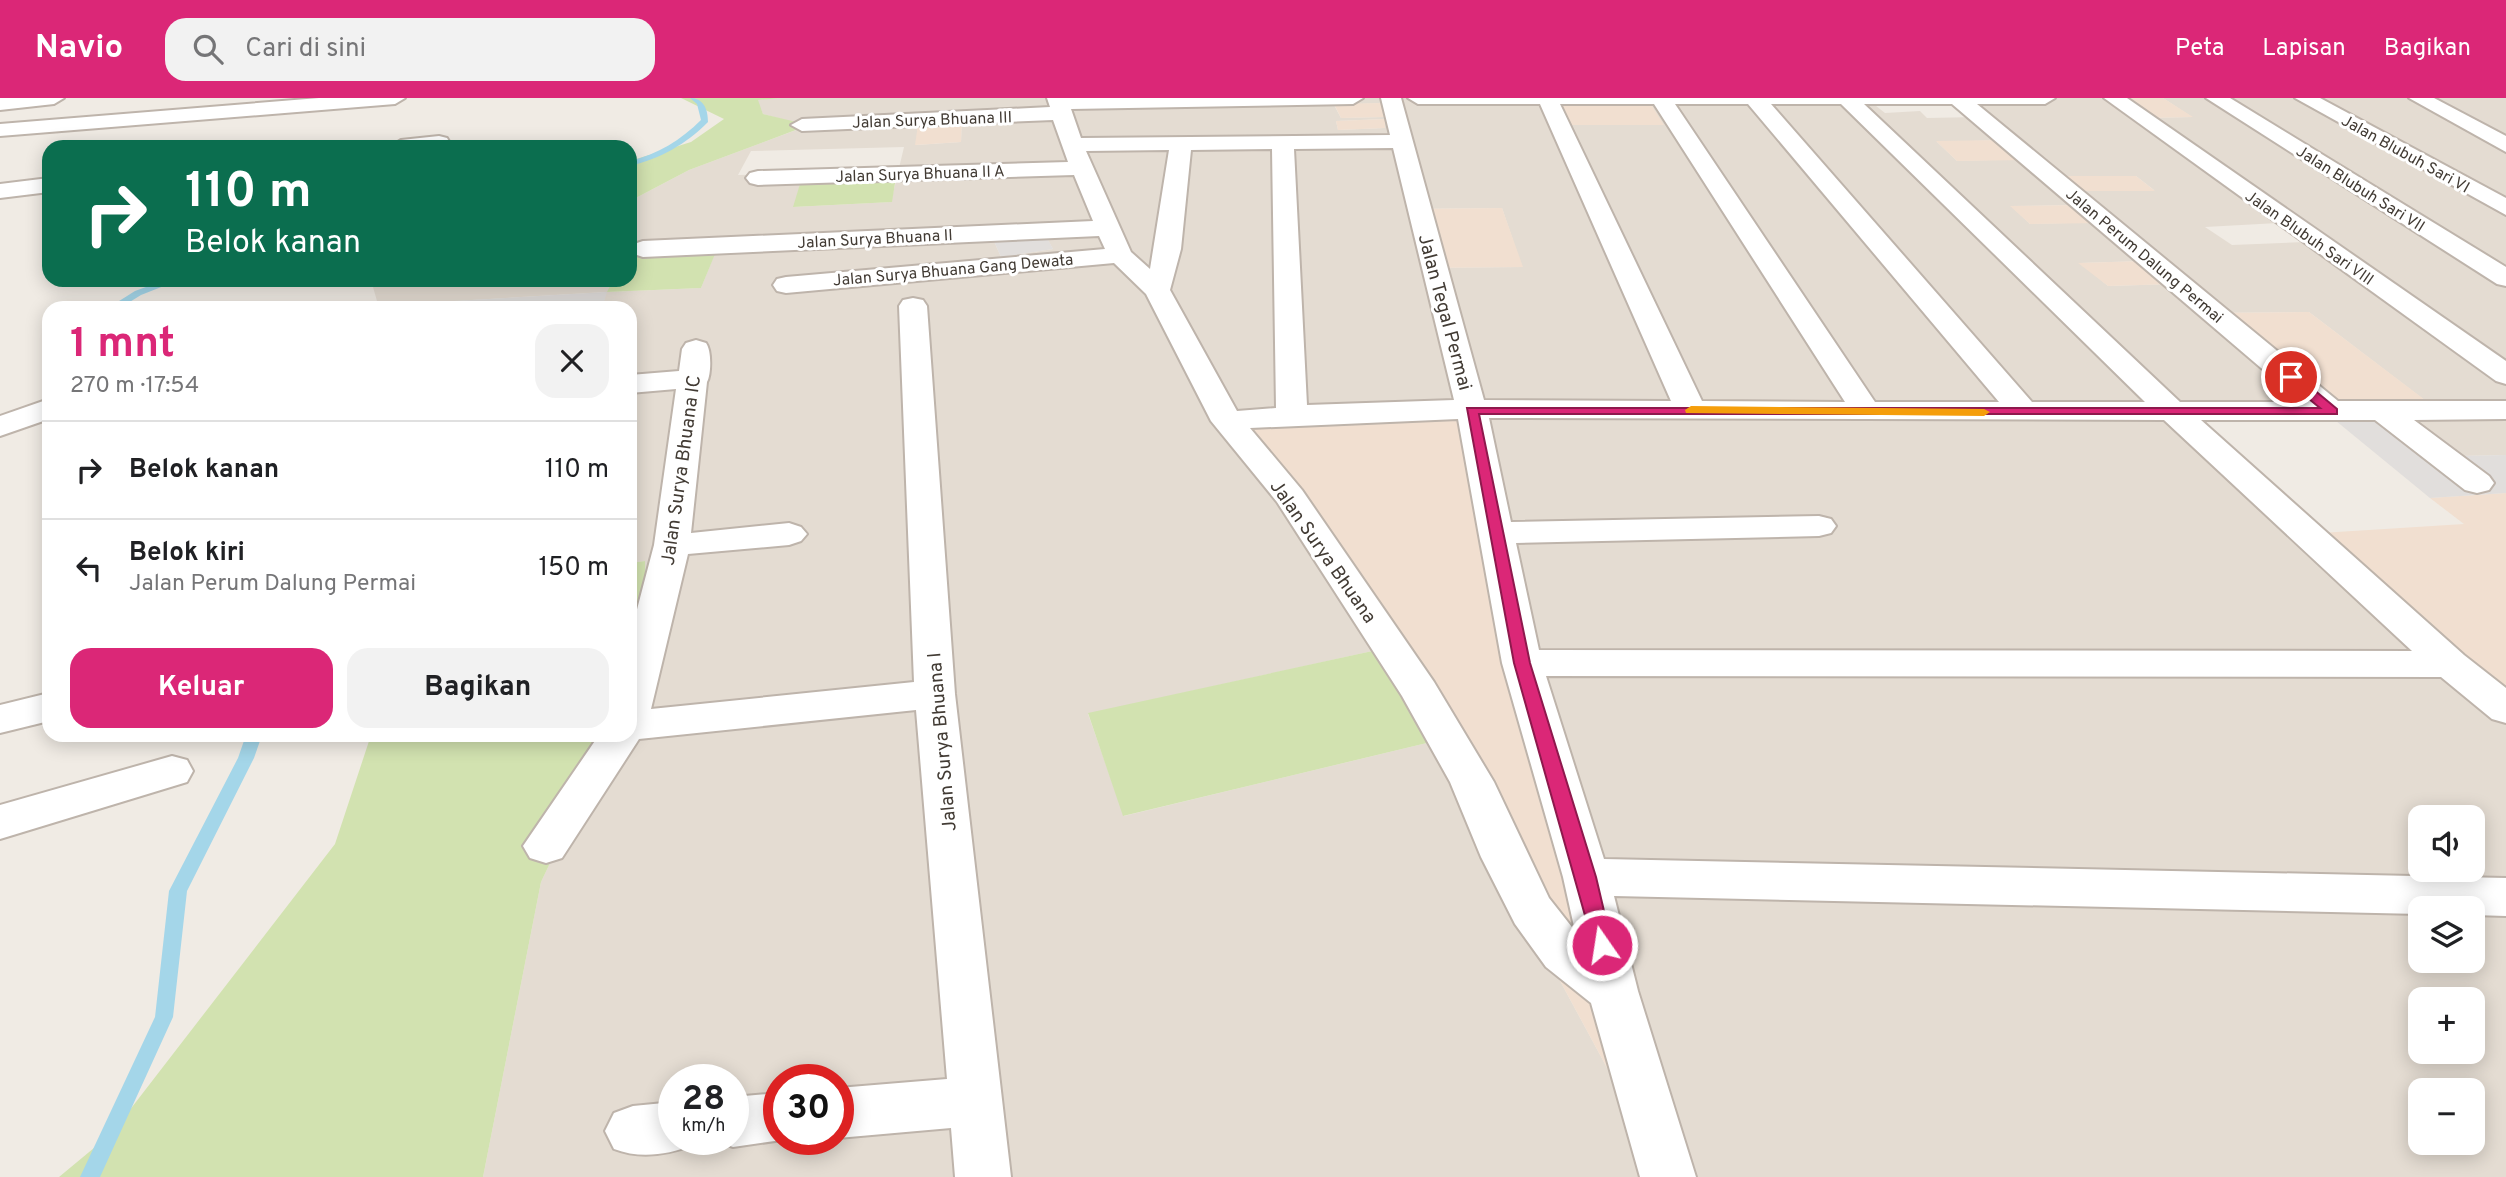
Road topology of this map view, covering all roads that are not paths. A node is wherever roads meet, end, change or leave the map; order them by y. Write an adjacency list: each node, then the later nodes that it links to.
1 (54, 98): 18 (street)
2 (395, 98): 21 (street)
3 (1284, 98): 4 (street); 13 (street)
4 (1353, 98)
5 (1391, 98): 22 (street, Jalan Tegal Permai)
6 (1418, 98): 15 (street)
7 (1957, 98): 8 (street); 17 (street); 45 (street, Jalan Perum Dalung Permai)
8 (2045, 98)
9 (2114, 98): 36 (street, Jalan Blubuh Sari VIII)
10 (2216, 98): 32 (street, Jalan Blubuh Sari VII)
11 (2305, 98): 29 (street, Jalan Blubuh Sari VI)
12 (2419, 98): 25 (street)
13 (1196, 99): 20 (street)
14 (1755, 99): 16 (street); 17 (street); 46 (street)
15 (1548, 100): 16 (street); 38 (street)
16 (1662, 100): 42 (street)
17 (1848, 100): 43 (street)
18 (0, 104)
19 (802, 125): 20 (street, Jalan Surya Bhuana III)
20 (1066, 125): 24 (street); 26 (street, Jalan Surya Bhuana II A); 30 (street, Jalan Surya Bhuana)
21 (0, 130)
22 (1402, 141): 23 (street); 41 (street, Jalan Tegal Permai)
23 (1283, 143): 24 (street); 47 (street)
24 (1181, 144): 34 (street)
25 (2506, 145)
26 (758, 178)
27 (42, 186): 28 (street)
28 (0, 191)
29 (2506, 208)
30 (1113, 241): 31 (street, Jalan Surya Bhuana II); 33 (street, Jalan Surya Bhuana Gang Dewata); 34 (street, Jalan Surya Bhuana)
31 (643, 249)
32 (2506, 278)
33 (786, 285)
34 (1157, 290): 48 (street, Jalan Surya Bhuana)
35 (913, 306): 59 (street, Jalan Surya Bhuana I)
36 (2506, 375)
37 (637, 382): 54 (street, Jalan Surya Bhuana IC)
38 (1691, 410): 41 (street); 42 (street)
39 (2506, 410): 44 (street)
40 (42, 411): 49 (street)
41 (1472, 411): 47 (street); 52 (street, Jalan Tegal Permai)
42 (1866, 411): 46 (street)
43 (2172, 411): 45 (street); 46 (street); 58 (street)
44 (2383, 411): 45 (street); 50 (street)
45 (2332, 412)
46 (2025, 413)
47 (1292, 414): 48 (street)
48 (1227, 421): 70 (street, Jalan Surya Bhuana)
49 (0, 427)
50 (2477, 483)
51 (1819, 526): 52 (street)
52 (1494, 533): 57 (street, Jalan Tegal Permai)
53 (789, 534): 54 (street)
54 (672, 545): 55 (street, Jalan Surya Bhuana IC)
55 (644, 604): 56 (street, Jalan Surya Bhuana IC)
56 (637, 658)
57 (1522, 663): 58 (street); 68 (street, Jalan Tegal Permai)
58 (2450, 664): 61 (street)
59 (935, 694): 63 (street); 71 (street, Jalan Surya Bhuana I)
60 (42, 709): 62 (street)
61 (2506, 709)
62 (0, 719)
63 (637, 725)
64 (616, 742): 67 (street)
65 (172, 771): 66 (street)
66 (0, 822)
67 (546, 846)
68 (1586, 877): 69 (street); 70 (street, Jalan Tegal Permai)
69 (2506, 897)
70 (1613, 990): 74 (street, Jalan Tegal Permai)
71 (976, 1101): 72 (street); 73 (street, Jalan Surya Bhuana I)
72 (854, 1112)
73 (983, 1177)
74 (1668, 1177)

